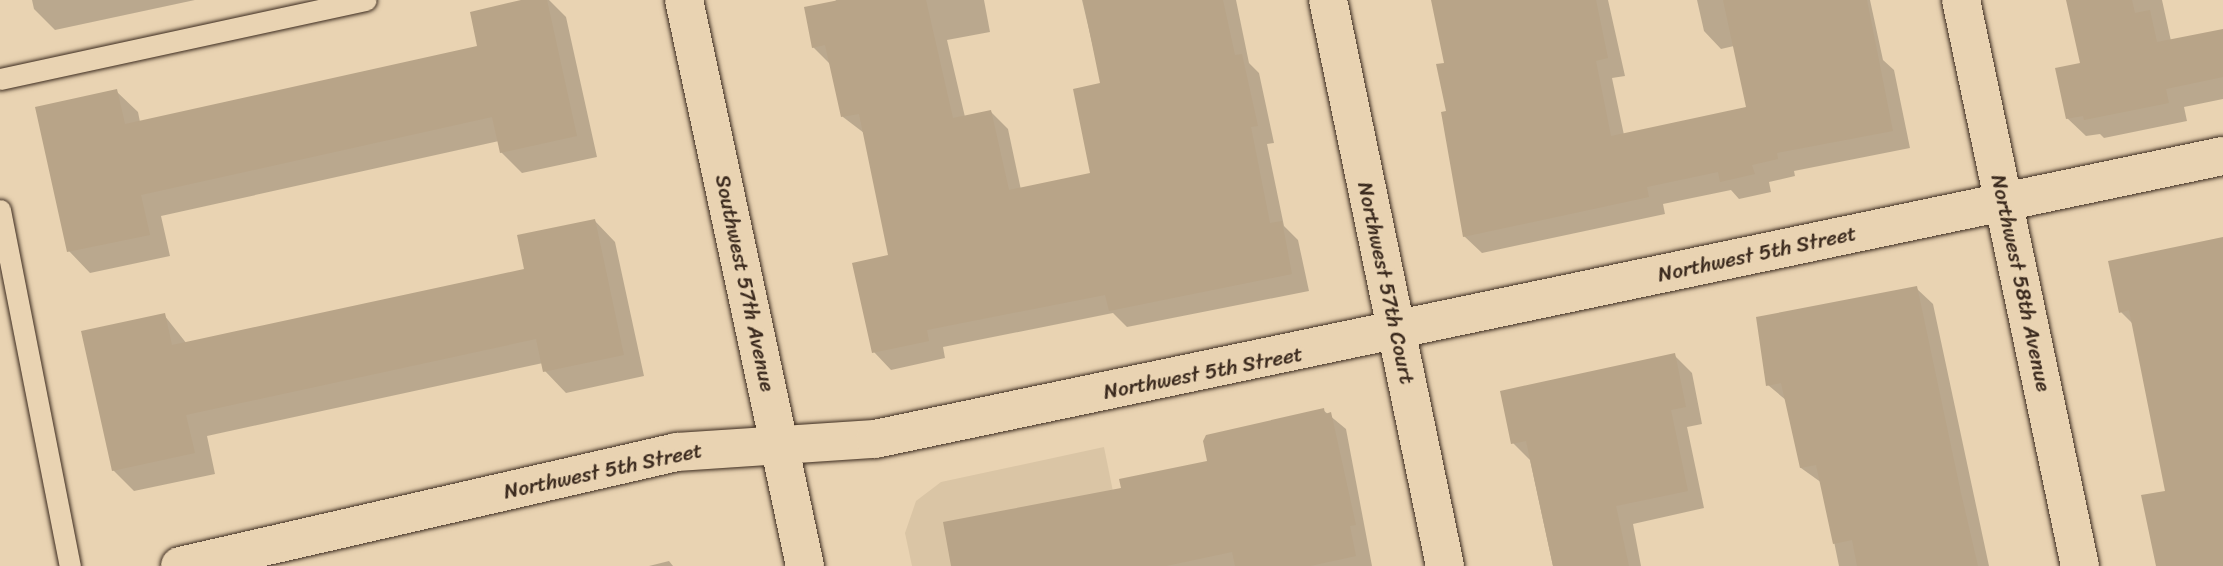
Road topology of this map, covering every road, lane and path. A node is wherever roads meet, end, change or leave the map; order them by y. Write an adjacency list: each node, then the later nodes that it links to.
1 (366, 0): 5 (lane)
2 (684, 0): 10 (street, Southwest 57th Avenue)
3 (1328, 0): 9 (street, Northwest 57th Court)
4 (1961, 0): 7 (street, Northwest 58th Avenue)
5 (0, 79)
6 (2223, 156): 7 (street, Northwest 5th Street)
7 (2004, 202): 9 (street, Northwest 5th Street); 16 (street, Northwest 58th Avenue)
8 (0, 210): 12 (lane)
9 (1397, 333): 10 (street, Northwest 5th Street); 15 (street, Northwest 57th Court)
10 (780, 444): 11 (street, Northwest 5th Street); 14 (street, Southwest 57th Avenue)
11 (250, 558): 13 (street, Northwest 5th Street)
12 (70, 566)
13 (180, 566)
14 (805, 566)
15 (1445, 566)
16 (2080, 566)

